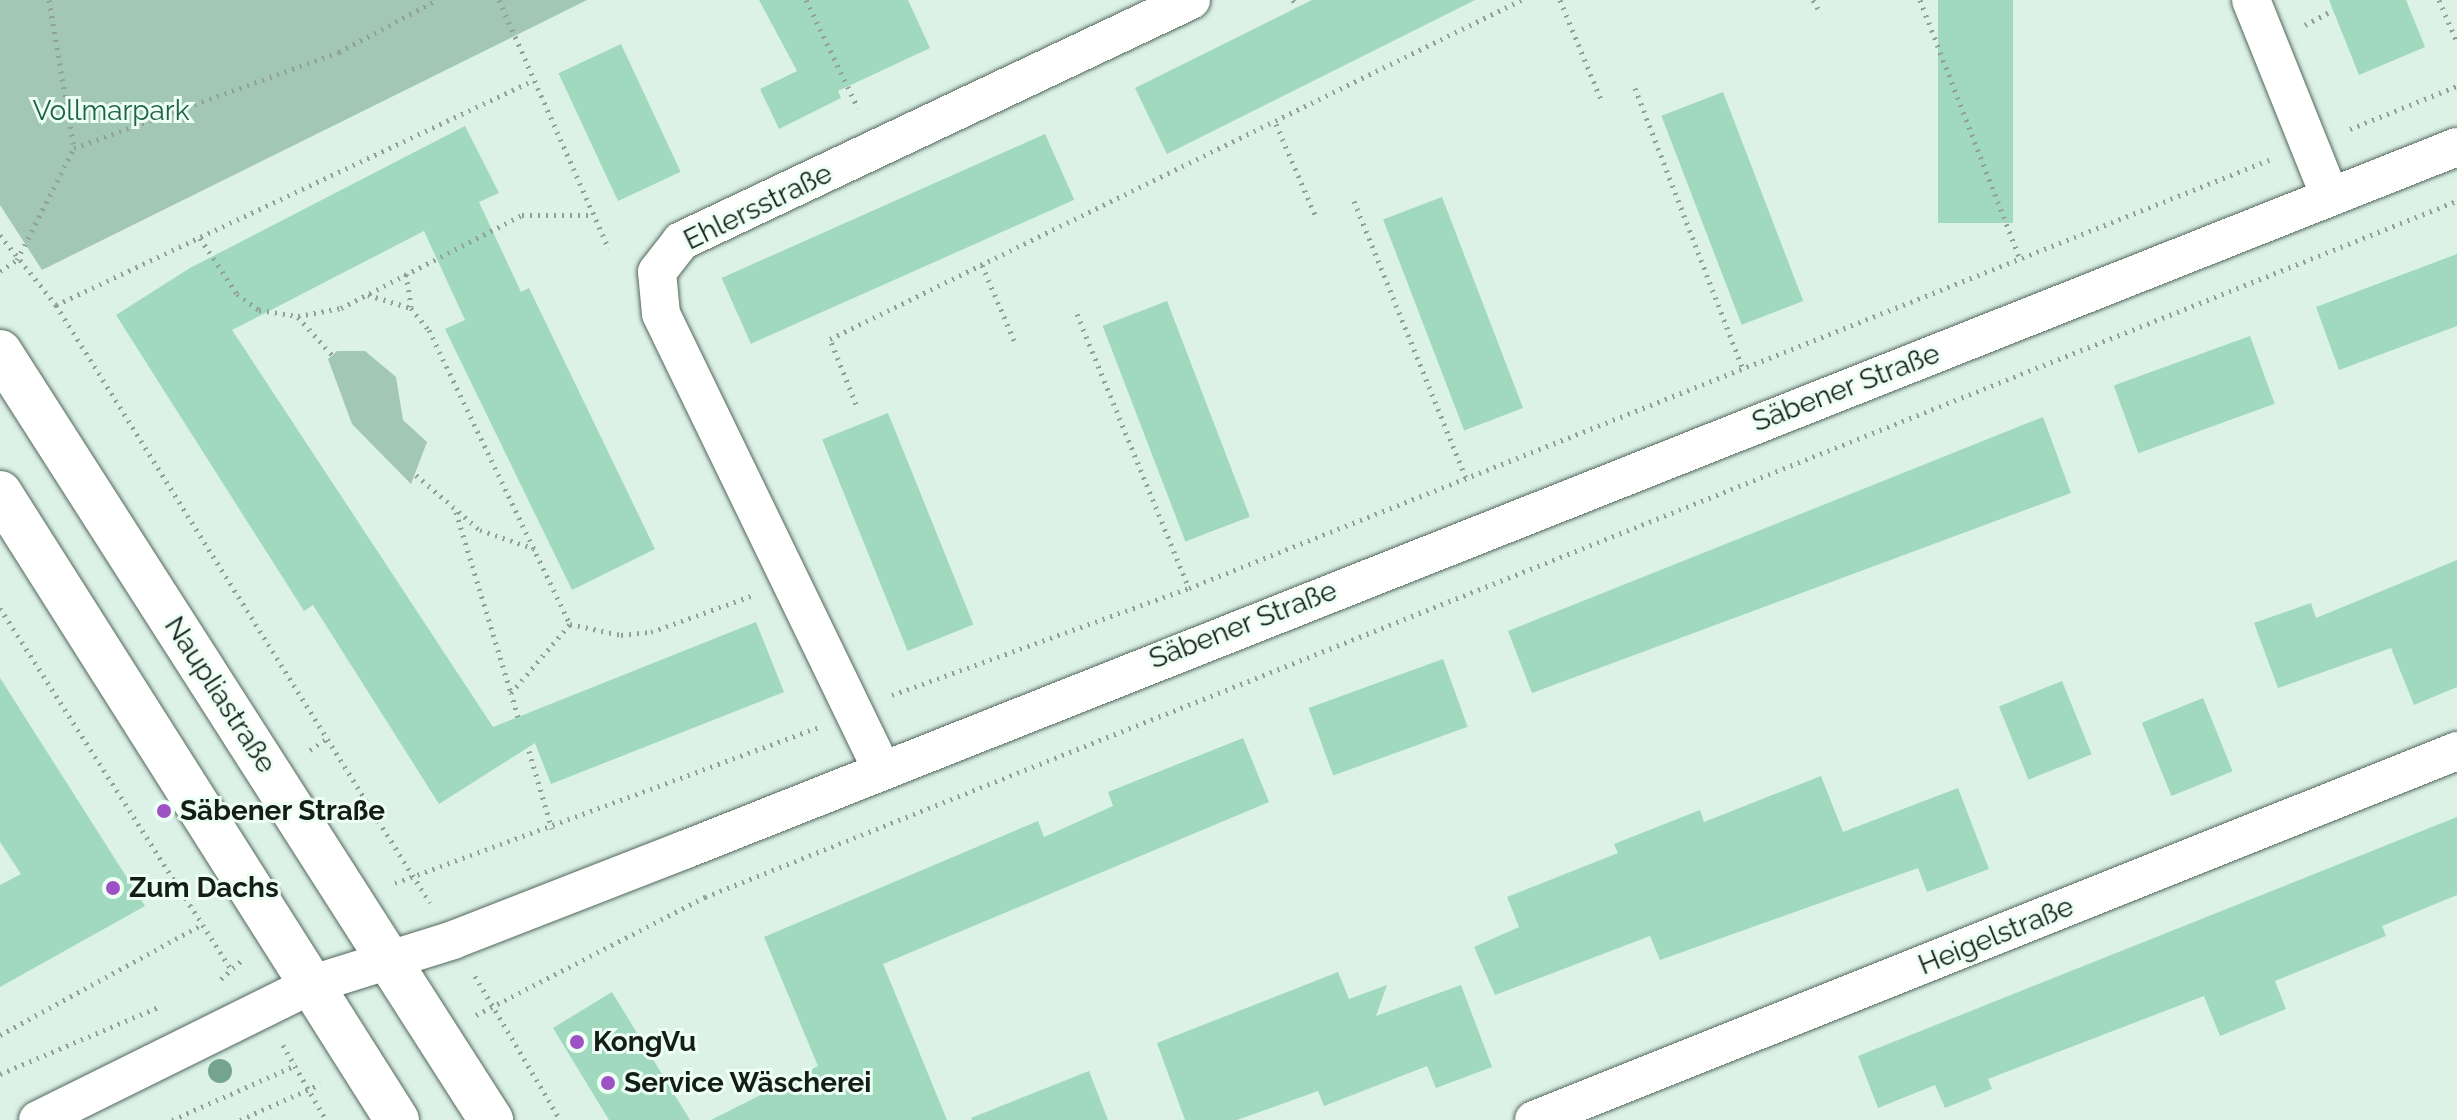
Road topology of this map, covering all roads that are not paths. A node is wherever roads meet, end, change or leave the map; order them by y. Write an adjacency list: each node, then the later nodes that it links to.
1 (1191, 0): 8 (street, Ehlersstraße)
2 (2251, 0): 4 (street)
3 (2457, 147): 4 (street, Säbener Straße)
4 (2330, 197): 8 (street, Säbener Straße)
5 (4, 368): 9 (street, Naupliastraße)
6 (0, 493): 10 (street)
7 (2457, 751): 14 (street, Heigelstraße)
8 (881, 768): 9 (street, Säbener Straße)
9 (390, 960): 10 (street, Säbener Straße); 13 (street, Naupliastraße)
10 (313, 984): 11 (street, Säbener Straße); 12 (street)
11 (38, 1120)
12 (397, 1120)
13 (491, 1120)
14 (1534, 1120)

